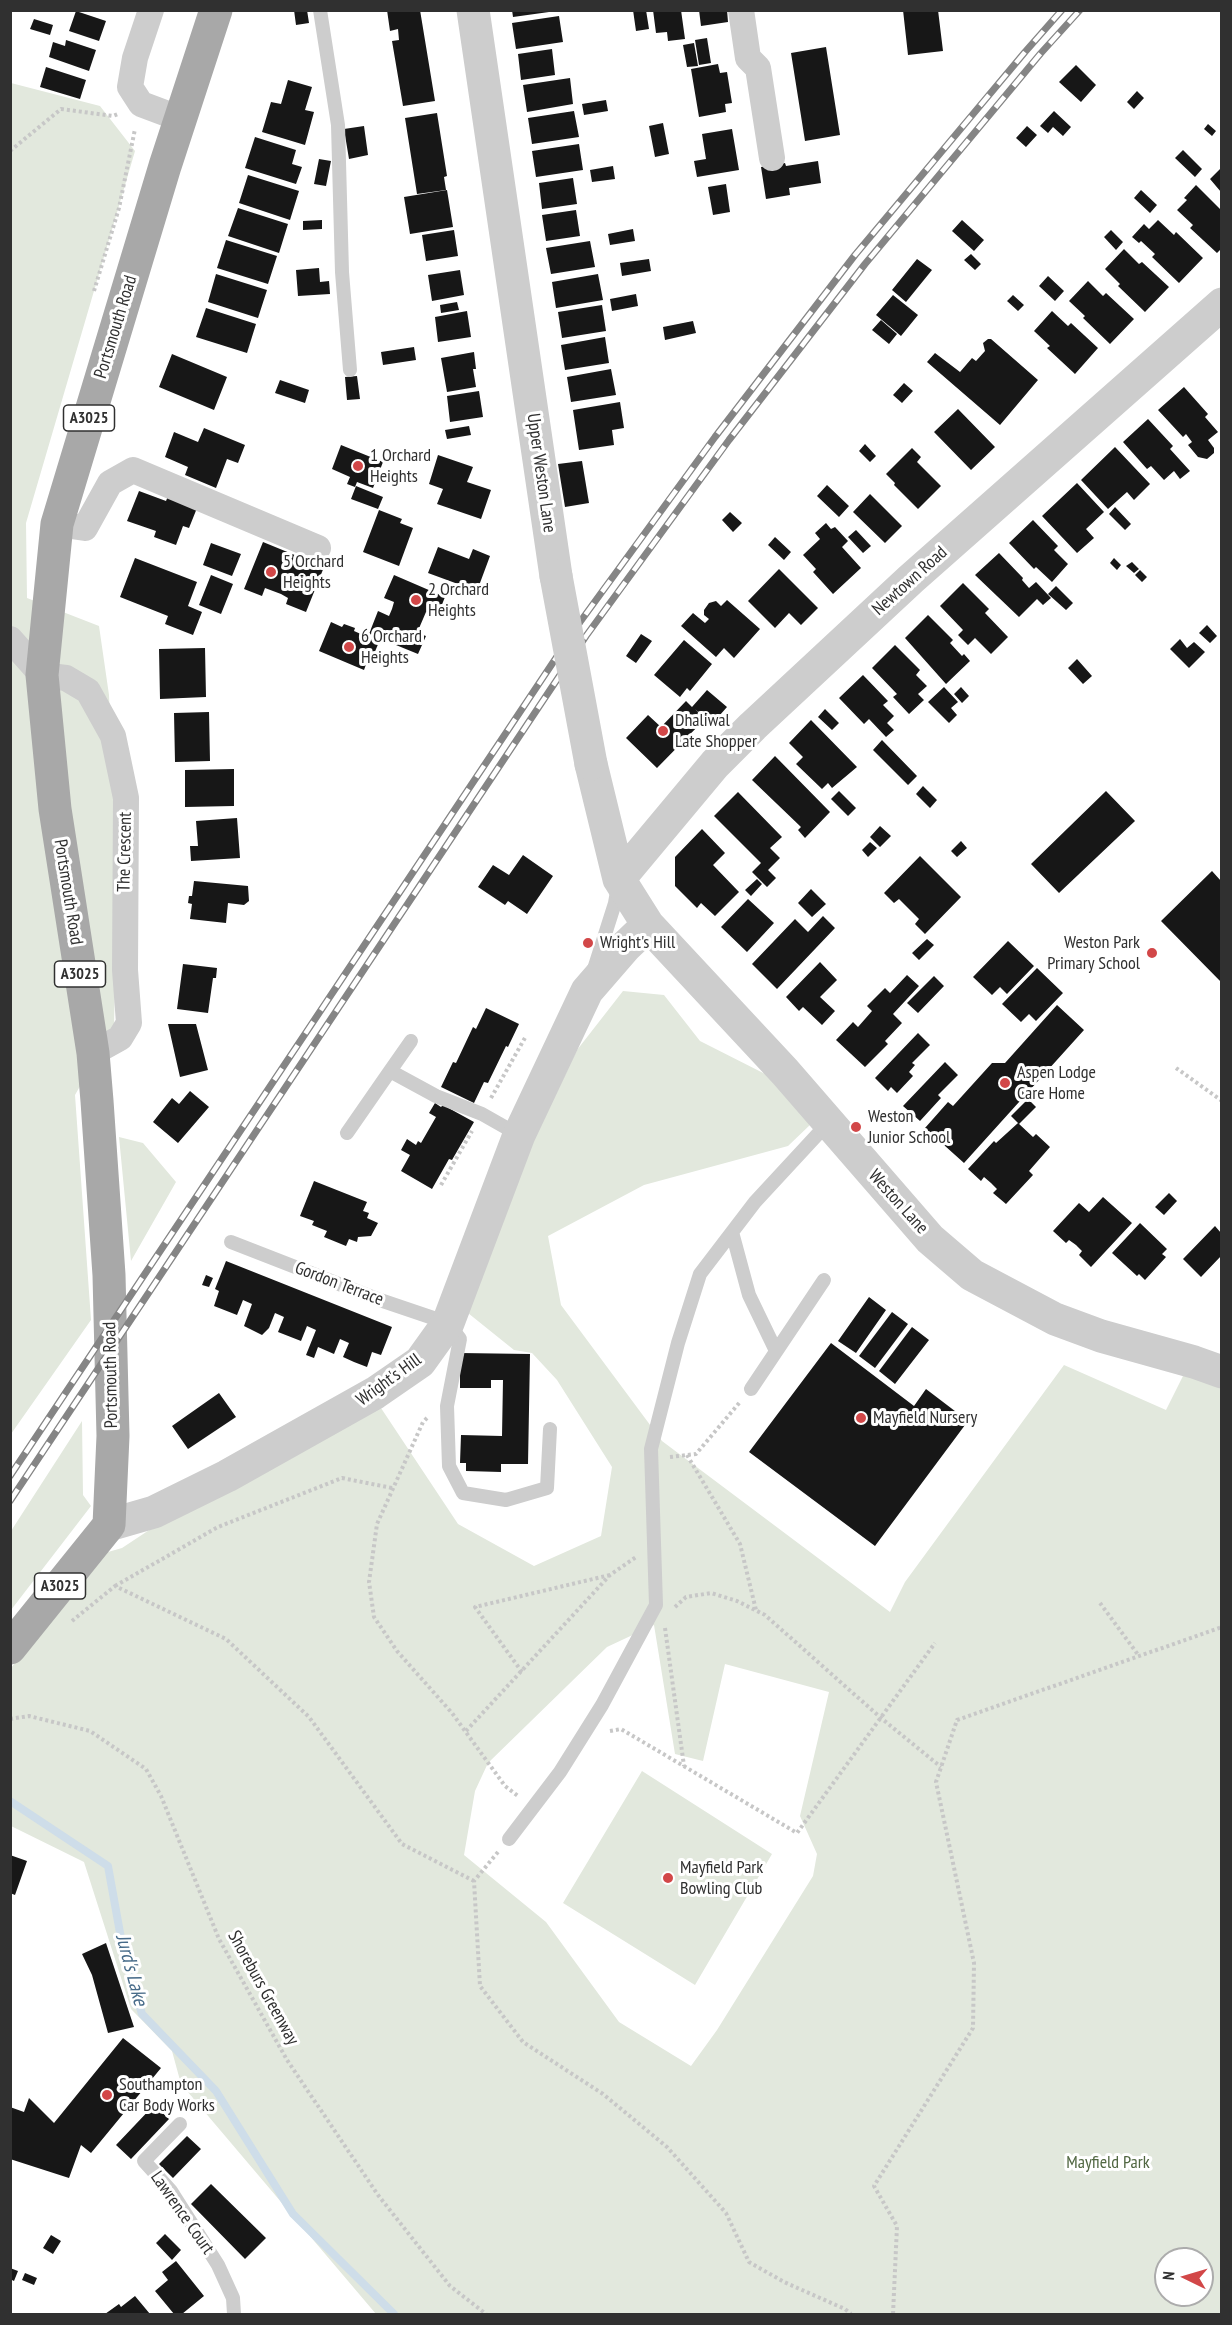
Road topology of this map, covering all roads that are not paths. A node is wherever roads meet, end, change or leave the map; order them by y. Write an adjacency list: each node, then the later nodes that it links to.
1 (151, 10): 6 (street)
2 (216, 10): 6 (main road, Portsmouth Road / A3025)
3 (320, 10): 9 (lane)
4 (473, 10): 14 (street, Upper Weston Lane, bridge)
5 (741, 10): 7 (street)
6 (181, 119): 10 (main road, Portsmouth Road / A3025)
7 (772, 158)
8 (1221, 304): 14 (street, Newtown Road)
9 (350, 370)
10 (57, 524): 11 (street); 13 (main road, Portsmouth Road / A3025)
11 (318, 548)
12 (10, 639): 13 (street)
13 (42, 675): 18 (main road, Portsmouth Road / A3025); 18 (street, The Crescent)
14 (619, 879): 15 (street, Upper Weston Lane); 16 (lane)
15 (648, 925): 16 (street, Wright's Hill); 20 (street, Weston Lane)
16 (587, 991): 22 (street, Wright's Hill)
17 (411, 1041): 19 (lane)
18 (93, 1053): 31 (main road, Portsmouth Road / A3025)
19 (390, 1071): 21 (lane); 22 (lane)
20 (829, 1122): 23 (lane); 28 (street, Weston Lane)
21 (347, 1133)
22 (519, 1135): 26 (street, Wright's Hill)
23 (732, 1232): 27 (lane); 33 (lane)
24 (231, 1242): 26 (lane, Gordon Terrace)
25 (824, 1281): 27 (lane)
26 (448, 1323): 30 (lane); 31 (street, Wright's Hill)
27 (776, 1351): 29 (lane)
28 (1221, 1372)
29 (751, 1389)
30 (550, 1429)
31 (109, 1525): 32 (main road, A3025)
32 (10, 1648)
33 (509, 1839)
34 (180, 2124): 35 (lane, Lawrence Court)
35 (234, 2314)

